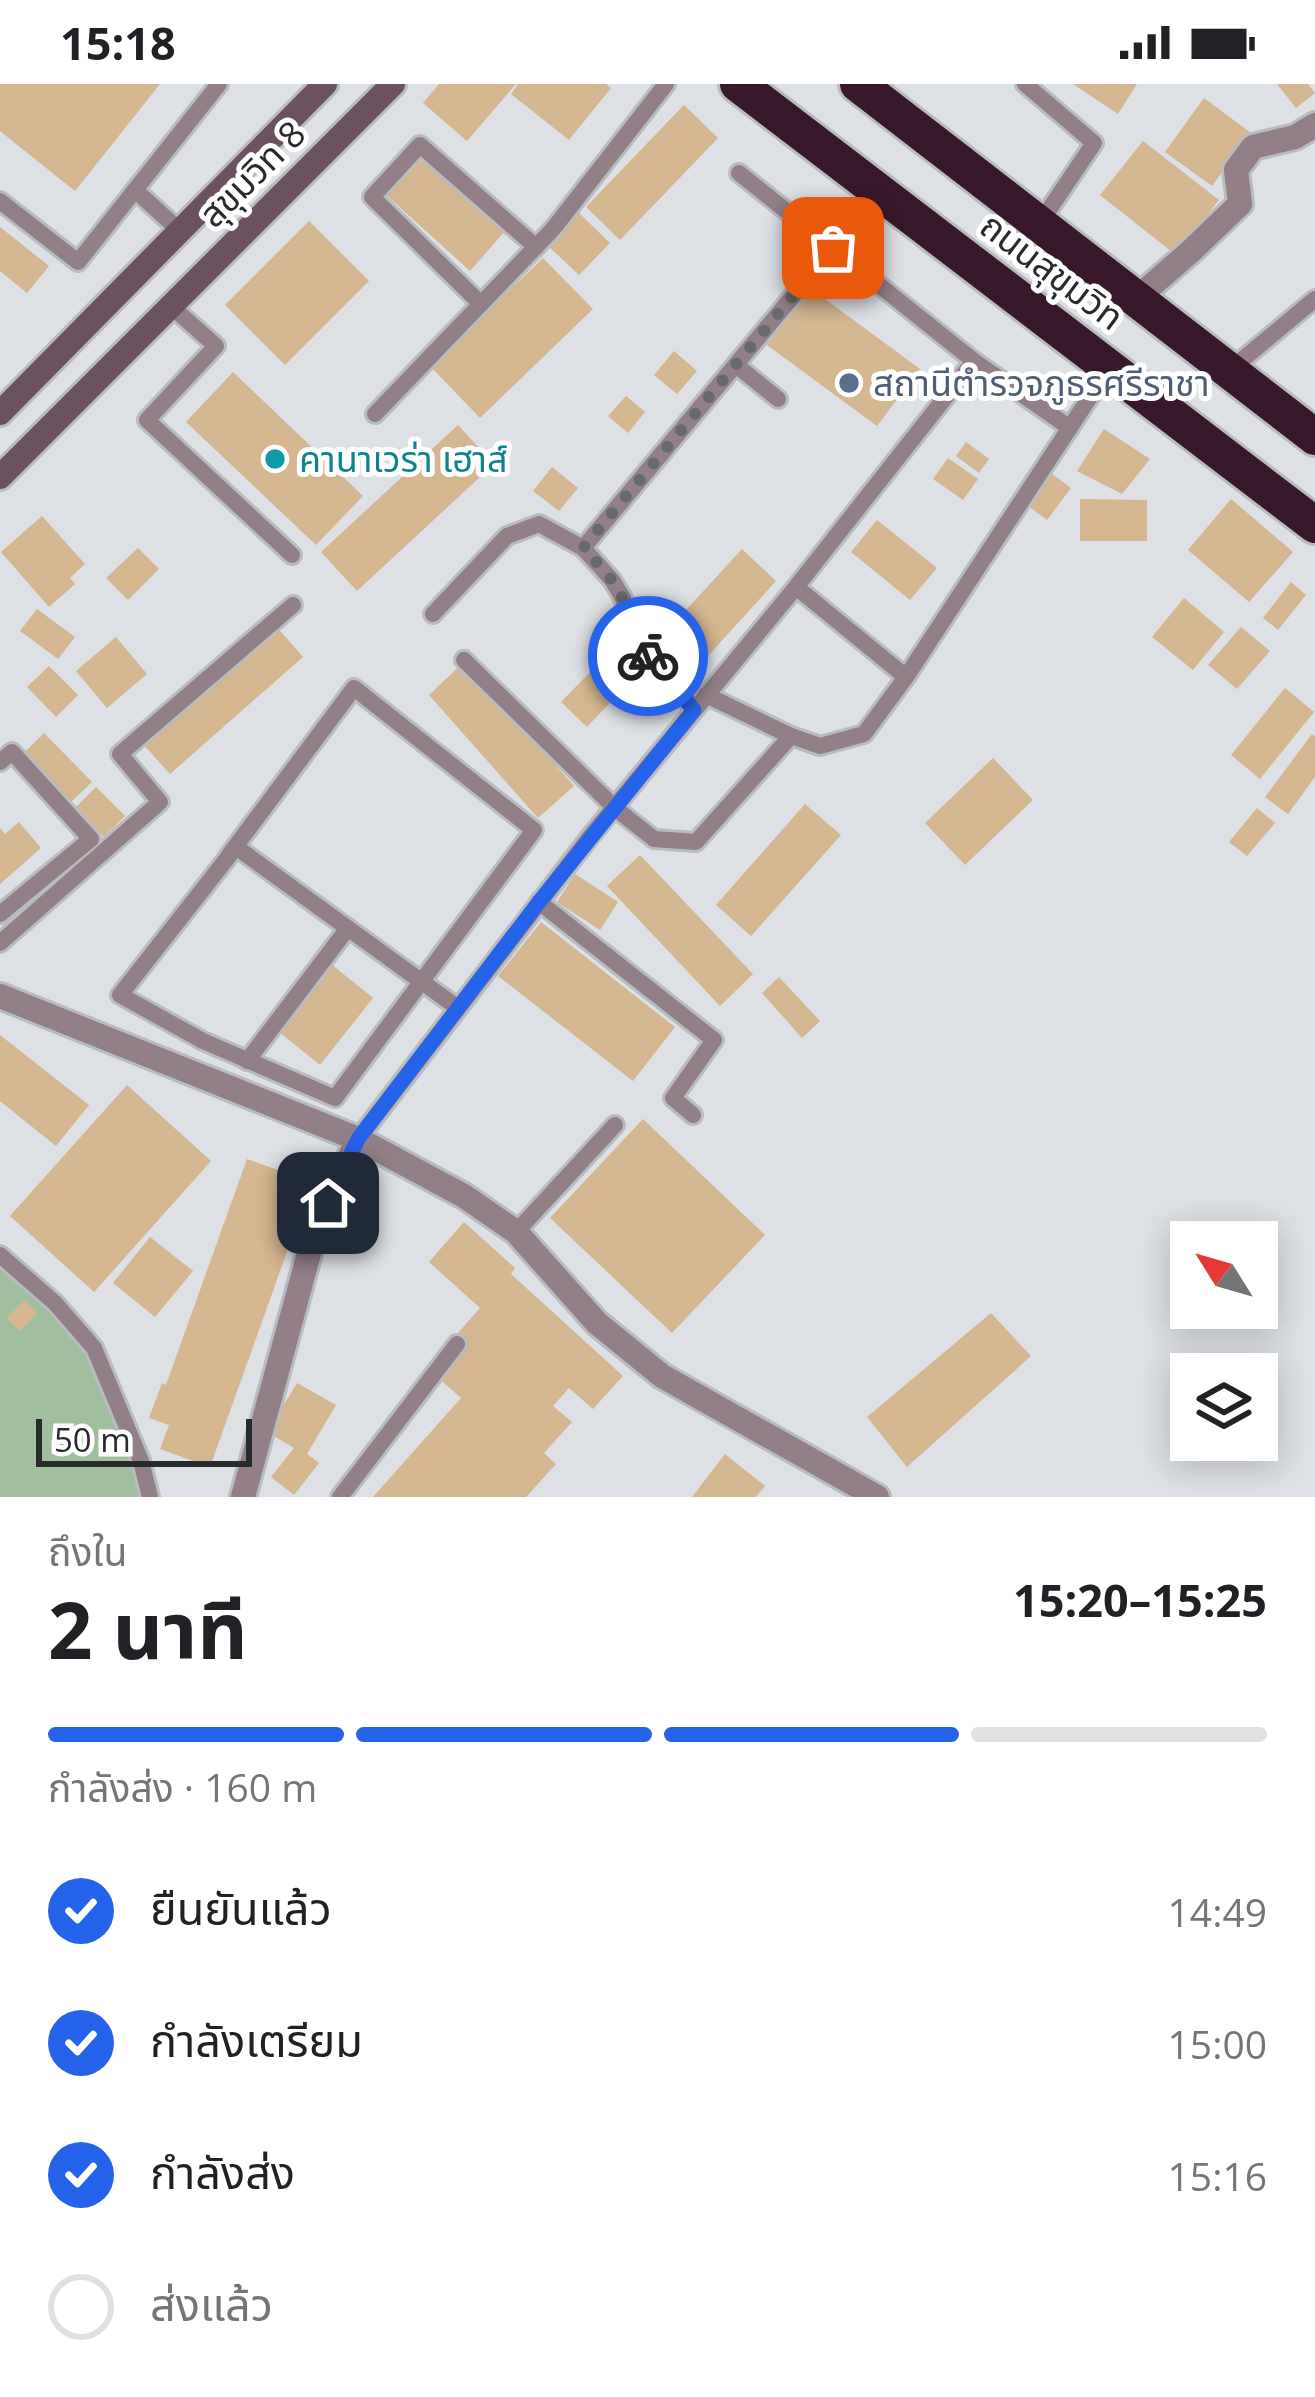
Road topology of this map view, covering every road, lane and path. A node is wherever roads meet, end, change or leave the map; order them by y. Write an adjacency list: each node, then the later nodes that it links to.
1 (219, 84): 10 (lane)
2 (326, 84): 14 (main road, สุขุมวิท 8)
3 (393, 84): 17 (main road, สุขุมวิท 8)
4 (666, 84): 15 (lane)
5 (738, 84): 11 (highway, ถนนสุขุมวิท)
6 (858, 84): 13 (highway, ถนนสุขุมวิท)
7 (1025, 84): 13 (lane)
8 (1315, 125): 18 (street)
9 (739, 173): 16 (lane)
10 (135, 190): 12 (lane); 14 (lane)
11 (878, 191): 16 (lane); 24 (highway, ถนนสุขุมวิท)
12 (0, 201)
13 (1039, 224): 18 (highway, ถนนสุขุมวิท)
14 (180, 231): 17 (main road); 27 (main road, สุขุมวิท 8)
15 (536, 247): 20 (lane); 20 (lane)
16 (833, 248): 22 (lane); 23 (lane)
17 (213, 263): 21 (main road, สุขุมวิท 8)
18 (1136, 298): 25 (highway, ถนนสุขุมวิท)
19 (1315, 299): 25 (lane)
20 (481, 304): 28 (lane)
21 (172, 307): 31 (main road, สุขุมวิท 8); 34 (lane)
22 (974, 361): 29 (lane); 35 (lane)
23 (736, 364): 26 (lane); 33 (lane)
24 (1109, 368): 29 (lane); 32 (highway, ถนนสุขุมวิท)
25 (1229, 371): 30 (highway, ถนนสุขุมวิท)
26 (778, 399)
27 (0, 413)
28 (375, 414)
29 (1070, 428): 39 (lane)
30 (1315, 437)
31 (0, 477)
32 (1315, 525)
33 (583, 548): 37 (lane); 40 (lane)
34 (292, 555)
35 (796, 587): 39 (lane); 40 (lane)
36 (293, 605): 48 (lane)
37 (433, 614)
38 (464, 660): 43 (lane)
39 (907, 677): 41 (lane)
40 (700, 702): 41 (lane); 43 (lane)
41 (791, 736): 43 (lane)
42 (0, 762): 46 (lane)
43 (615, 808): 45 (lane)
44 (229, 855): 47 (lane); 49 (lane); 52 (lane)
45 (539, 902): 51 (lane); 53 (lane)
46 (0, 914)
47 (348, 928): 49 (lane); 52 (lane)
48 (0, 943)
49 (422, 982): 51 (lane); 52 (lane)
50 (0, 996): 55 (street)
51 (458, 1008): 55 (lane)
52 (247, 1061)
53 (693, 1115)
54 (615, 1125): 56 (lane)
55 (358, 1139): 56 (street); 60 (street)
56 (516, 1232): 62 (street)
57 (0, 1256): 59 (lane)
58 (457, 1345): 61 (lane)
59 (150, 1497)
60 (243, 1497)
61 (340, 1497)
62 (877, 1497)

